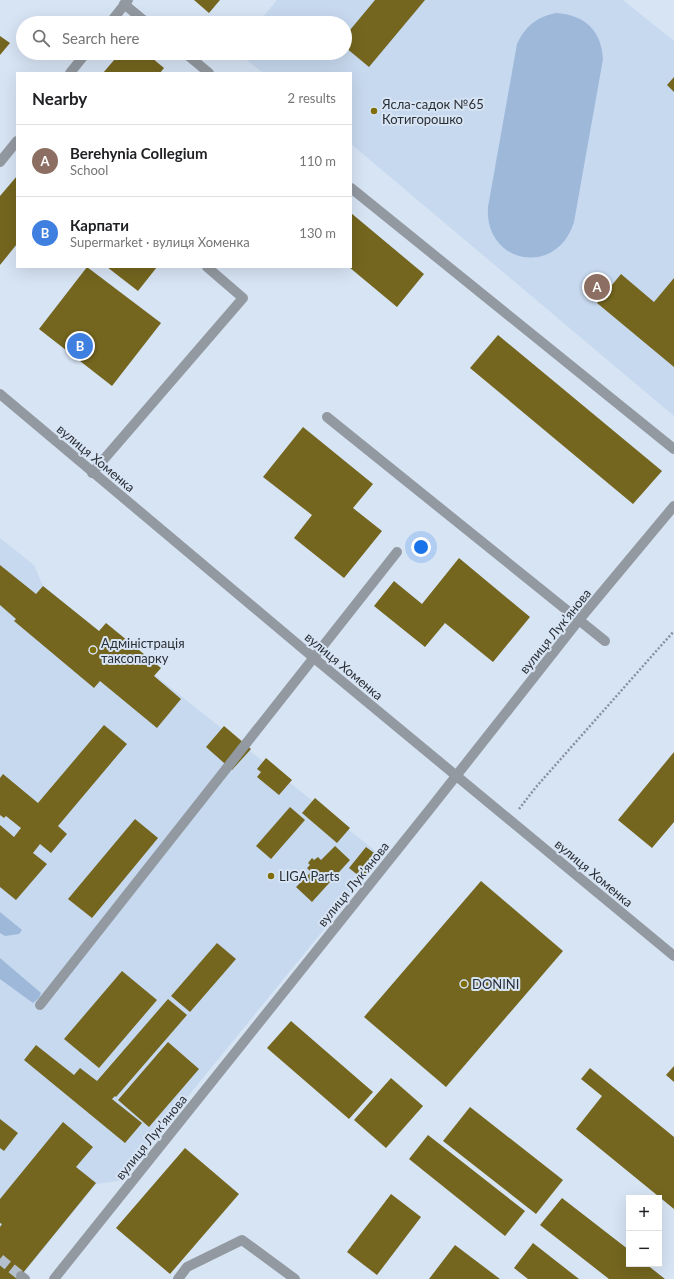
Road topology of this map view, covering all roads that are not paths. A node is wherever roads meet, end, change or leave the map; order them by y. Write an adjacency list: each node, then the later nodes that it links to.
1 (126, 2): 2 (street); 3 (street)
2 (115, 16)
3 (140, 16)
4 (80, 60): 6 (street)
5 (193, 60): 7 (street)
6 (71, 72)
7 (208, 72)
8 (16, 142): 9 (street)
9 (0, 162)
10 (352, 189): 14 (street)
11 (208, 268): 15 (street)
12 (0, 394): 15 (street, вулиця Хоменка)
13 (327, 417): 18 (street)
14 (674, 449)
15 (92, 473): 20 (street, вулиця Хоменка)
16 (674, 506): 18 (street, вулиця Лукʼянова)
17 (397, 552): 20 (street)
18 (579, 620): 19 (street); 21 (street, вулиця Лукʼянова)
19 (604, 641)
20 (314, 658): 21 (street, вулиця Хоменка); 23 (street)
21 (456, 776): 22 (street, вулиця Хоменка); 24 (street, вулиця Лукʼянова)
22 (674, 956)
23 (40, 1005)
24 (54, 1279)
25 (178, 1279): 26 (street)
26 (295, 1279)

